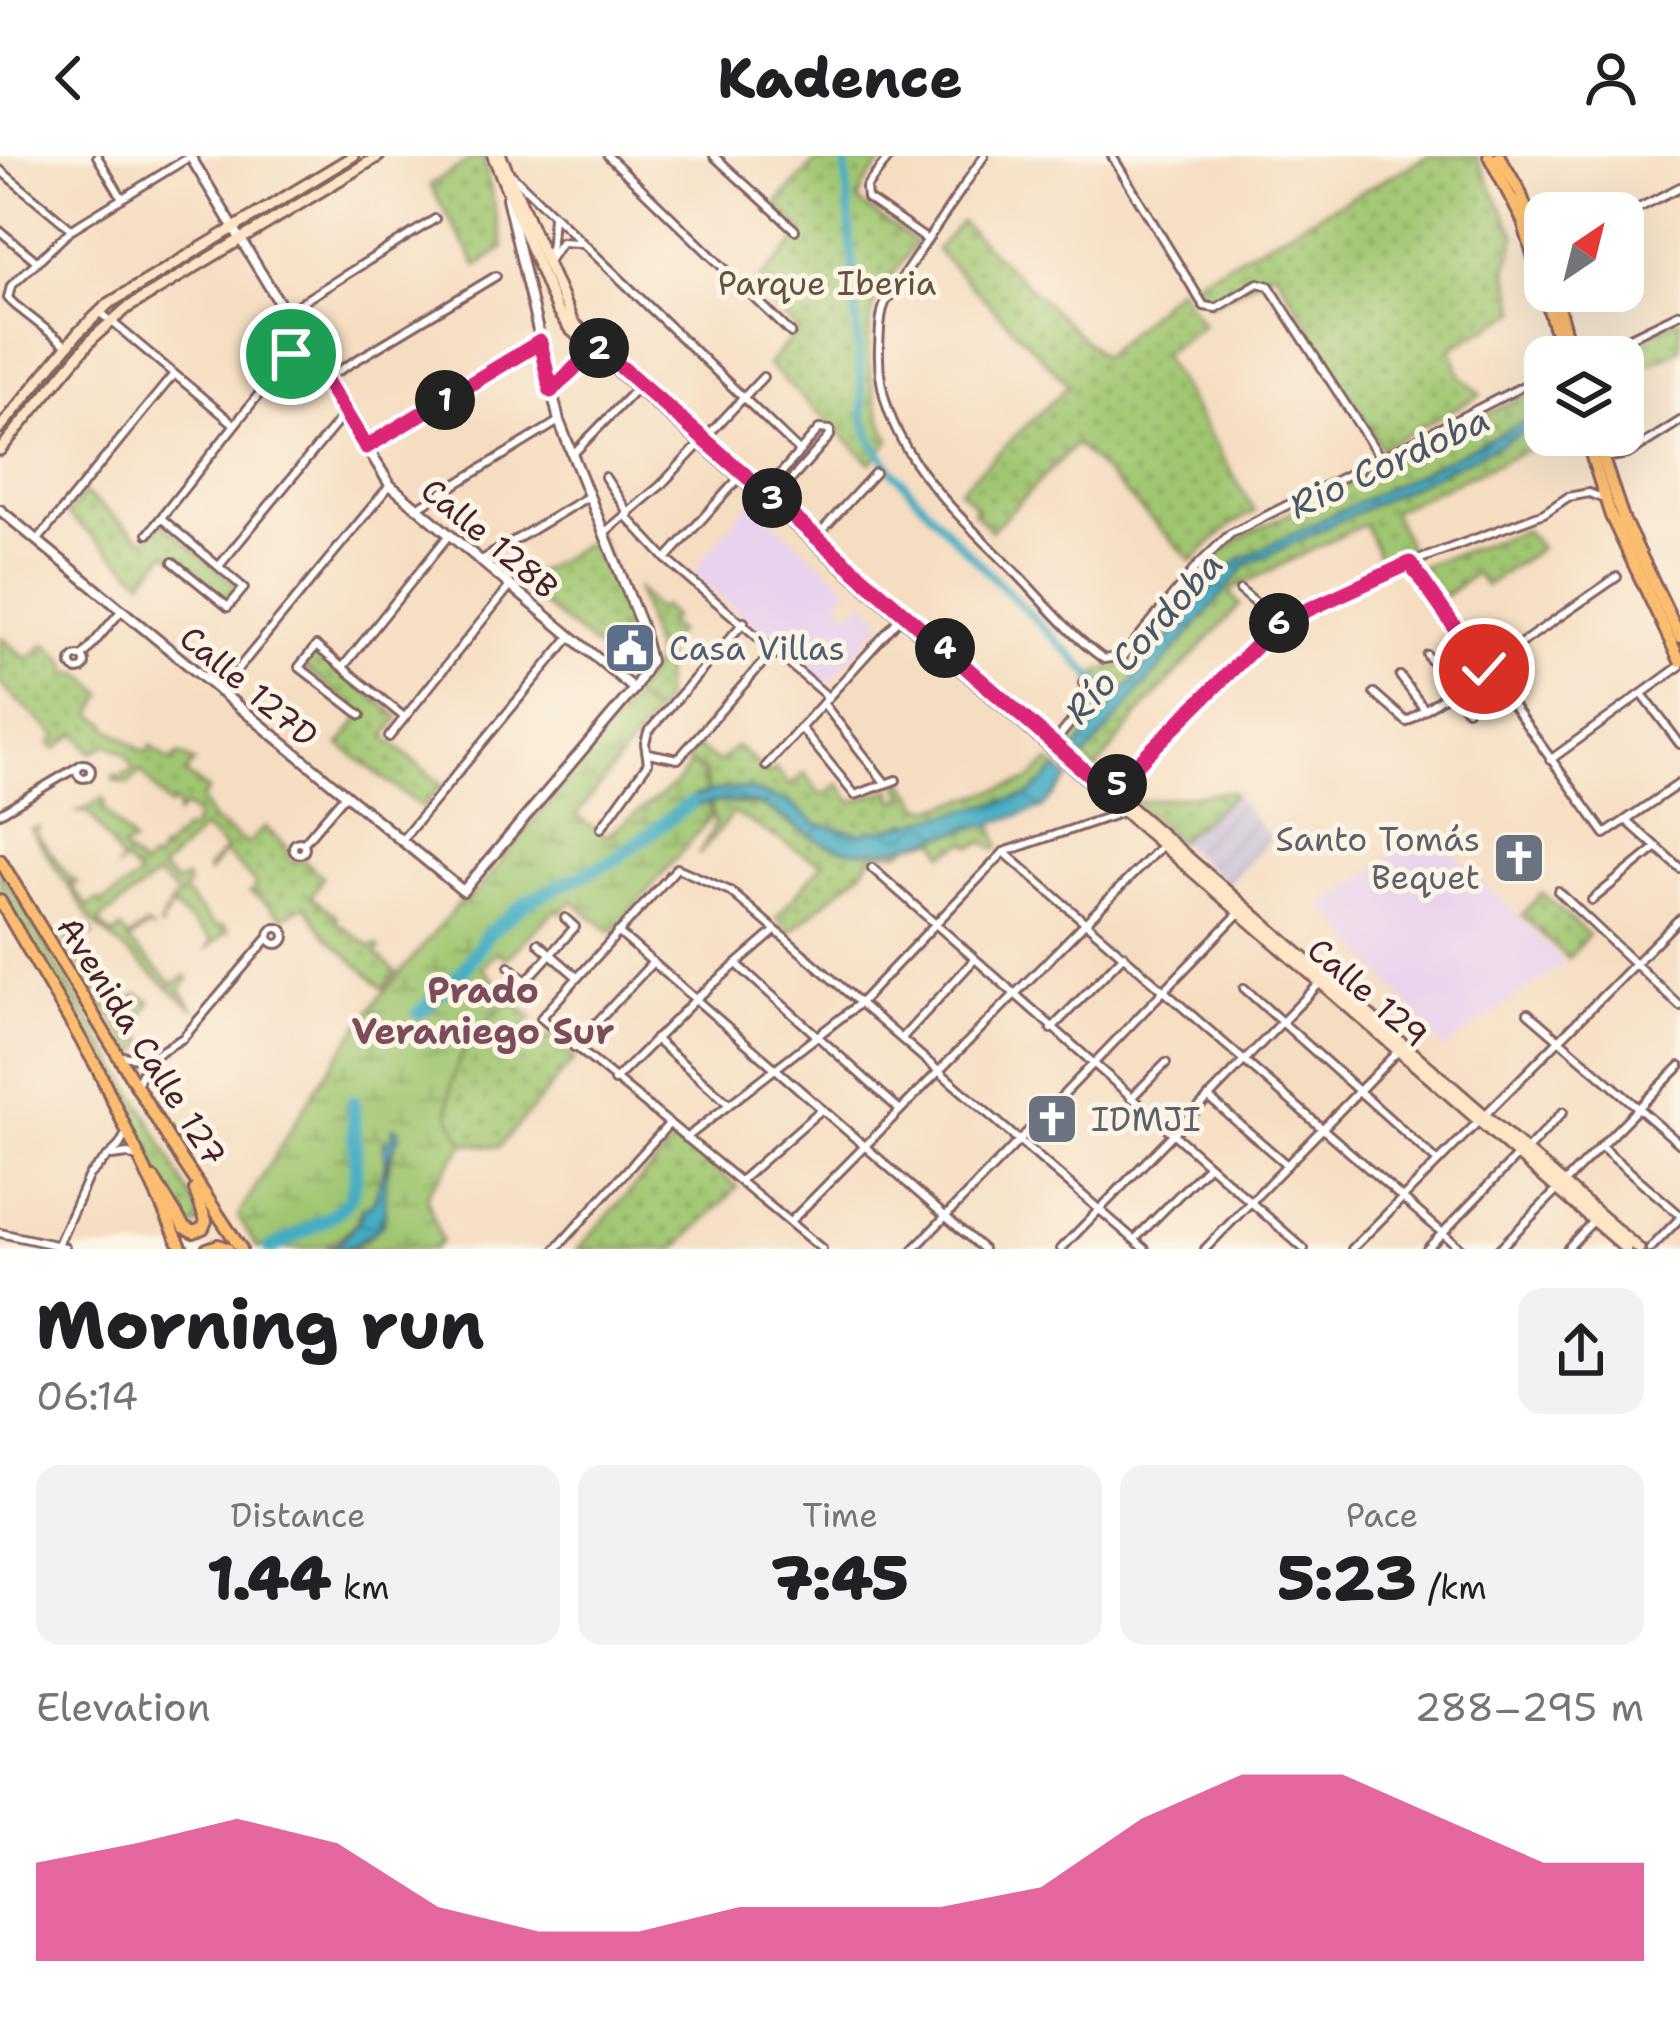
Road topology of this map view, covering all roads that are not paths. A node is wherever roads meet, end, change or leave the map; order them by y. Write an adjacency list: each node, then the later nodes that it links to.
1 (97, 156): 16 (street)
2 (190, 156): 16 (street); 21 (street, Calle 128B)
3 (353, 156): 21 (main road)
4 (379, 156): 25 (main road)
5 (497, 156): 14 (main road, Calle 129)
6 (608, 156): 36 (street)
7 (714, 156): 23 (street)
8 (890, 156): 26 (street)
9 (984, 156): 26 (street)
10 (1112, 156): 62 (street)
11 (1490, 156): 37 (main road)
12 (1499, 156): 17 (main road)
13 (0, 170): 22 (street)
14 (506, 173): 19 (street); 30 (main road, Calle 129); 39 (street); 42 (main road, Calle 129)
15 (1680, 187): 18 (street)
16 (122, 198): 22 (street)
17 (1524, 203)
18 (1644, 205)
19 (551, 212): 27 (street); 28 (street, Calle 129)
20 (436, 219): 33 (street)
21 (233, 227): 25 (street, Calle 128B); 32 (main road)
22 (72, 230): 29 (street)
23 (795, 230)
24 (0, 231): 29 (street)
25 (240, 238): 33 (street, Calle 128B); 35 (main road)
26 (927, 239): 62 (street)
27 (587, 247): 28 (street); 49 (street)
28 (549, 255): 30 (street, Calle 129)
29 (35, 260): 41 (street)
30 (550, 274): 42 (main road, Calle 129)
31 (496, 276): 45 (street)
32 (99, 311): 35 (street); 41 (main road)
33 (285, 313): 40 (street, Calle 128B)
34 (1680, 313): 38 (street)
35 (111, 321): 43 (street); 57 (main road)
36 (791, 332)
37 (1557, 336)
38 (1632, 336)
39 (540, 342): 48 (street); 56 (street)
40 (304, 344): 45 (street, Calle 128B); 53 (street)
41 (67, 346): 54 (main road)
42 (594, 348): 47 (main road, Calle 129); 48 (street)
43 (174, 374): 53 (street); 78 (street)
44 (763, 377): 49 (street)
45 (325, 380): 50 (street, Calle 128B)
46 (1524, 386): 62 (street)
47 (639, 387): 55 (main road, Calle 129); 59 (street)
48 (551, 391): 51 (street)
49 (742, 398): 55 (street); 58 (street)
50 (345, 413): 56 (street, Calle 128B); 83 (street)
51 (559, 421): 59 (street); 70 (street)
52 (1680, 421): 61 (street)
53 (234, 424): 73 (street)
54 (0, 428)
55 (702, 442): 65 (main road, Calle 129); 68 (main road, Calle 129); 72 (street)
56 (366, 447): 66 (street, Calle 128B)
57 (0, 450)
58 (800, 451): 68 (street); 68 (street)
59 (573, 454): 67 (street)
60 (1591, 456): 69 (main road)
61 (1602, 458): 92 (main road)
62 (1381, 459)
63 (875, 473): 77 (street)
64 (604, 477): 72 (street)
65 (738, 479): 79 (street); 88 (main road, Calle 129)
66 (390, 485): 70 (street, Calle 128B); 103 (street)
67 (589, 496): 74 (street); 80 (street)
68 (770, 496): 77 (main road, Calle 129)
69 (1604, 499): 82 (street); 96 (main road)
70 (417, 508): 76 (street, Calle 128B)
71 (0, 510): 78 (street, Calle 127D)
72 (627, 515): 74 (street); 79 (street)
73 (161, 518): 75 (street); 83 (street)
74 (604, 533): 101 (street)
75 (148, 534)
76 (449, 535): 80 (street, Calle 128B); 97 (street)
77 (817, 536): 88 (main road, Calle 129)
78 (37, 541): 87 (street, Calle 127D)
79 (666, 560): 89 (street)
80 (480, 561): 85 (street, Calle 128B)
81 (173, 562): 83 (street)
82 (1410, 563): 90 (street); 98 (street)
83 (219, 566)
84 (1617, 577): 98 (street)
85 (510, 586): 91 (street, Calle 128B); 110 (street)
86 (1240, 590): 90 (street)
87 (121, 611): 95 (street); 103 (street, Calle 127D)
88 (902, 616): 106 (street); 114 (main road, Calle 129)
89 (744, 622): 93 (street); 115 (street)
90 (1279, 623): 123 (street)
91 (570, 637): 101 (street, Calle 128B); 129 (street)
92 (1680, 637)
93 (775, 649): 106 (street); 115 (street)
94 (1427, 655): 102 (street)
95 (82, 657)
96 (1680, 664): 105 (street)
97 (343, 667): 109 (street); 110 (street)
98 (1484, 669): 102 (street); 116 (street)
99 (1400, 676): 107 (street)
100 (1083, 683): 114 (street)
101 (634, 689): 129 (street, Calle 127D)
102 (1452, 690): 107 (street); 108 (street)
103 (219, 692): 124 (street, Calle 127D)
104 (1374, 693): 107 (street)
105 (1642, 694): 113 (street); 116 (street)
106 (826, 700): 111 (street); 121 (street)
107 (1425, 710)
108 (1467, 710)
109 (361, 715)
110 (404, 717): 112 (street)
111 (801, 728): 117 (street); 121 (street)
112 (389, 736)
113 (1680, 744)
114 (1055, 750): 119 (main road, Calle 129)
115 (648, 753): 128 (street)
116 (1550, 760): 127 (street)
117 (766, 766)
118 (76, 771): 126 (street)
119 (1087, 778): 123 (main road, Calle 129); 125 (main road, Calle 129)
120 (896, 780): 121 (street)
121 (886, 784)
122 (1680, 784): 127 (street)
123 (1109, 792): 125 (main road, Calle 129)
124 (344, 796): 129 (street, Calle 127D); 130 (street)
125 (1125, 811): 131 (main road, Calle 129); 133 (street)
126 (1, 814)
127 (1627, 821): 132 (street)
128 (601, 828)
129 (400, 842)
130 (303, 844)
131 (1163, 844): 140 (main road, Calle 129); 143 (street)
132 (1657, 848): 136 (street); 138 (street)
133 (1004, 852): 143 (street); 144 (street)
134 (0, 860): 173 (main road, Avenida Calle 127)
135 (872, 868): 144 (street)
136 (1680, 868)
137 (1558, 891): 155 (street)
138 (1592, 900)
139 (0, 902): 192 (main road, Avenida Calle 127)
140 (1240, 912): 157 (main road, Calle 129); 159 (street)
141 (565, 918): 149 (street)
142 (1680, 918): 155 (street)
143 (1086, 922): 150 (street); 160 (street)
144 (934, 926): 152 (street); 162 (street)
145 (618, 932): 146 (street); 151 (street); 156 (street)
146 (775, 932): 154 (street); 162 (street)
147 (269, 937): 174 (street)
148 (538, 943): 149 (street)
149 (550, 953): 153 (street); 156 (street)
150 (1124, 956): 159 (street); 166 (street)
151 (654, 961): 161 (street); 171 (street)
152 (973, 961): 160 (street); 170 (street)
153 (509, 966)
154 (739, 966): 161 (street); 167 (street)
155 (1634, 966): 163 (street); 168 (street)
156 (577, 977): 171 (street)
157 (1320, 982): 165 (street); 172 (main road, Calle 129)
158 (1244, 988): 165 (street)
159 (1165, 991): 175 (street); 177 (street)
160 (1013, 996): 166 (street); 180 (street)
161 (696, 999): 169 (street); 179 (street)
162 (860, 1003): 167 (street); 170 (street)
163 (1680, 1006)
164 (1528, 1012): 168 (street)
165 (1282, 1021): 175 (street); 183 (street)
166 (1052, 1029): 177 (street)
167 (816, 1038): 179 (street); 189 (street)
168 (1559, 1038): 188 (street); 191 (street)
169 (655, 1039): 181 (street); 186 (street)
170 (901, 1039): 180 (street)
171 (574, 1047): 181 (street)
172 (1399, 1049): 183 (street); 191 (main road, Calle 129)
173 (117, 1054): 174 (street); 182 (main road, Avenida Calle 127)
174 (148, 1059): 182 (street)
175 (1244, 1060): 184 (street); 194 (street)
176 (1166, 1063): 185 (street)
177 (1093, 1066): 185 (street); 197 (street)
178 (1680, 1066): 188 (street)
179 (777, 1070): 186 (street); 187 (street)
180 (938, 1071): 189 (street); 197 (street)
181 (614, 1081): 193 (street)
182 (136, 1086): 201 (main road, Avenida Calle 127)
183 (1360, 1091): 194 (street); 205 (street)
184 (1208, 1097): 195 (street); 206 (street)
185 (1131, 1098): 195 (street)
186 (729, 1104): 196 (street)
187 (822, 1108): 199 (street); 208 (street)
188 (1639, 1108): 198 (street); 200 (street)
189 (901, 1110): 199 (street)
190 (1563, 1112): 202 (street)
191 (1481, 1119): 202 (main road, Calle 129); 205 (street)
192 (125, 1123): 203 (street); 204 (main road, Avenida Calle 127)
193 (668, 1125): 196 (street); 226 (street)
194 (1323, 1129): 206 (street); 210 (street)
195 (1172, 1134): 207 (street); 212 (street)
196 (686, 1138): 208 (street)
197 (1018, 1141): 212 (street); 213 (street)
198 (1680, 1144)
199 (865, 1146): 213 (street); 216 (street)
200 (1601, 1147): 209 (street); 214 (street)
201 (174, 1148): 204 (main road); 225 (main road, Avenida Calle 127)
202 (1521, 1154): 209 (main road, Calle 129); 218 (street)
203 (108, 1157): 204 (street); 220 (street)
204 (142, 1161): 222 (main road, Avenida Calle 127)
205 (1438, 1162): 210 (street)
206 (1287, 1165): 211 (street)
207 (1208, 1166): 211 (street); 219 (street)
208 (740, 1181): 216 (street)
209 (1561, 1187): 215 (main road, Calle 129); 236 (street); 239 (main road, Calle 129)
210 (1403, 1198): 218 (street); 233 (street)
211 (1250, 1202): 231 (street); 232 (street)
212 (1097, 1209): 219 (street); 221 (street)
213 (946, 1216): 228 (street); 229 (street)
214 (1680, 1217): 240 (street)
215 (1593, 1221): 237 (street); 238 (main road, Calle 129)
216 (790, 1222): 227 (street)
217 (0, 1233): 220 (street)
218 (1443, 1233): 234 (street); 235 (street)
219 (1134, 1240): 230 (street)
220 (60, 1247)
221 (1063, 1248)
222 (182, 1249)
223 (207, 1249): 224 (main road)
224 (228, 1249)
225 (242, 1249)
226 (556, 1249)
227 (822, 1249)
228 (914, 1249)
229 (982, 1249)
230 (1145, 1249)
231 (1205, 1249)
232 (1304, 1249)
233 (1352, 1249)
234 (1427, 1249)
235 (1461, 1249)
236 (1499, 1249)
237 (1567, 1249)
238 (1626, 1249)
239 (1639, 1249)
240 (1650, 1249)

